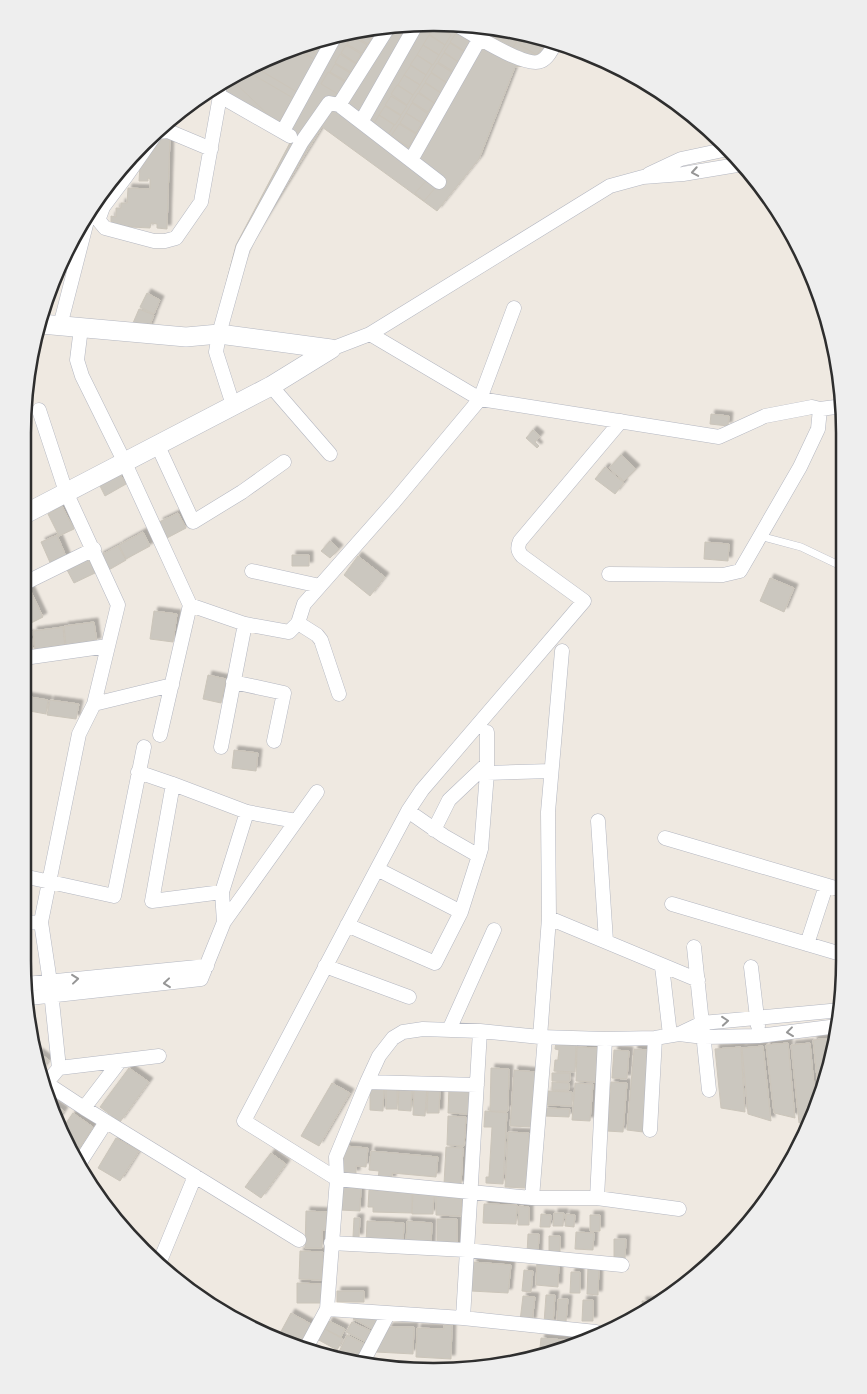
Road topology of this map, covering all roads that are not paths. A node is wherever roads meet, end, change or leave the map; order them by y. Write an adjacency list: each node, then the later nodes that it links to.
1 (412, 32): 10 (street)
2 (475, 34): 16 (street)
3 (479, 34): 6 (street)
4 (383, 35): 9 (street)
5 (330, 45): 12 (street)
6 (551, 49)
7 (222, 92): 12 (street)
8 (219, 94): 14 (street)
9 (339, 105): 10 (street); 13 (street)
10 (361, 122): 16 (street)
11 (168, 131): 14 (street)
12 (283, 131): 13 (street)
13 (301, 143): 26 (street)
14 (211, 149): 17 (street)
15 (720, 151): 19 (street)
16 (411, 160): 20 (street)
17 (134, 164)
18 (734, 166): 19 (street, one-way to 19)
19 (644, 177): 27 (street)
20 (439, 182)
21 (83, 236): 24 (street)
22 (514, 308): 30 (street)
23 (46, 325): 24 (street)
24 (60, 326): 25 (street)
25 (80, 328): 26 (street); 38 (street)
26 (219, 334): 28 (street); 31 (street)
27 (370, 334): 28 (street); 30 (street)
28 (331, 349): 29 (street)
29 (271, 386): 31 (street); 37 (street)
30 (480, 398): 35 (street); 48 (street)
31 (234, 405): 36 (street)
32 (835, 407): 33 (street)
33 (820, 409): 35 (street); 42 (street)
34 (39, 410): 40 (street)
35 (621, 422): 69 (street)
36 (156, 444): 38 (street); 39 (street)
37 (330, 454)
38 (124, 461): 40 (street); 49 (street)
39 (284, 462)
40 (66, 492): 41 (street); 43 (street)
41 (31, 511)
42 (760, 536): 44 (lane); 46 (street)
43 (94, 549): 47 (street); 52 (street)
44 (836, 564)
45 (252, 571): 48 (street)
46 (609, 574)
47 (31, 580)
48 (320, 586): 50 (street)
49 (190, 605): 51 (street); 56 (street)
50 (298, 623): 51 (street); 57 (street)
51 (245, 624): 55 (street)
52 (108, 646): 54 (street); 58 (street)
53 (562, 651): 65 (street)
54 (31, 657)
55 (233, 682): 61 (street); 63 (street)
56 (172, 685): 58 (street); 60 (street)
57 (339, 694)
58 (94, 704): 78 (street)
59 (487, 732): 64 (street)
60 (160, 735)
61 (274, 741)
62 (144, 747): 66 (street)
63 (220, 747)
64 (487, 769): 65 (street); 73 (street); 75 (street)
65 (551, 771): 84 (street)
66 (138, 772): 67 (street); 78 (street)
67 (174, 784): 70 (street); 81 (street)
68 (317, 792): 71 (street)
69 (408, 811): 73 (street); 76 (street)
70 (248, 812): 71 (street); 81 (street)
71 (296, 821): 86 (street)
72 (598, 821): 90 (street)
73 (434, 830): 75 (street)
74 (665, 838): 79 (street)
75 (479, 856): 83 (street)
76 (377, 869): 83 (street); 88 (street)
77 (31, 877): 78 (street)
78 (50, 881): 85 (street)
79 (826, 886): 80 (street); 91 (street)
80 (836, 888)
81 (222, 892): 86 (street)
82 (672, 904): 91 (street)
83 (461, 912): 88 (street)
84 (549, 918): 90 (street); 110 (street)
85 (41, 922): 87 (street); 99 (street)
86 (224, 922): 99 (street)
87 (31, 923)
88 (347, 925): 94 (street)
89 (494, 930): 105 (street)
90 (606, 941): 95 (street)
91 (807, 944): 93 (street)
92 (694, 947): 97 (street)
93 (836, 953)
94 (325, 966): 101 (street); 126 (street)
95 (662, 966): 97 (street); 108 (street)
96 (751, 967): 103 (street)
97 (698, 980): 106 (street)
98 (32, 985): 99 (street)
99 (51, 989): 100 (street); 115 (street)
100 (33, 996)
101 (409, 998)
102 (832, 1010): 103 (street)
103 (757, 1018): 106 (street, one-way to 103); 109 (street)
104 (830, 1027): 109 (street, one-way to 109)
105 (449, 1030): 107 (street); 117 (street)
106 (703, 1030): 108 (street); 109 (street); 120 (street)
107 (480, 1031): 110 (street); 118 (street)
108 (674, 1035): 111 (street)
109 (759, 1036)
110 (542, 1037): 112 (street); 128 (street)
111 (655, 1038): 112 (street); 123 (street)
112 (605, 1039): 129 (street)
113 (159, 1056): 114 (street)
114 (120, 1060): 115 (street); 121 (street)
115 (59, 1068): 116 (street)
116 (50, 1079)
117 (367, 1082): 118 (street); 126 (street)
118 (477, 1084): 127 (street)
119 (53, 1090): 121 (street)
120 (709, 1090)
121 (84, 1108): 122 (street)
122 (106, 1122): 124 (street); 125 (street)
123 (650, 1130)
124 (83, 1158)
125 (195, 1176): 131 (street); 134 (street)
126 (337, 1179): 127 (street); 132 (street)
127 (470, 1192): 128 (street); 133 (street)
128 (532, 1198): 129 (street)
129 (597, 1198): 130 (street)
130 (679, 1209)
131 (299, 1240)
132 (331, 1243): 133 (street); 136 (street)
133 (466, 1250): 135 (street); 138 (street)
134 (162, 1257)
135 (622, 1265)
136 (327, 1309): 137 (street); 140 (street)
137 (388, 1314): 138 (street); 141 (street)
138 (462, 1318): 139 (street)
139 (589, 1331)
140 (309, 1343)
141 (366, 1357)

